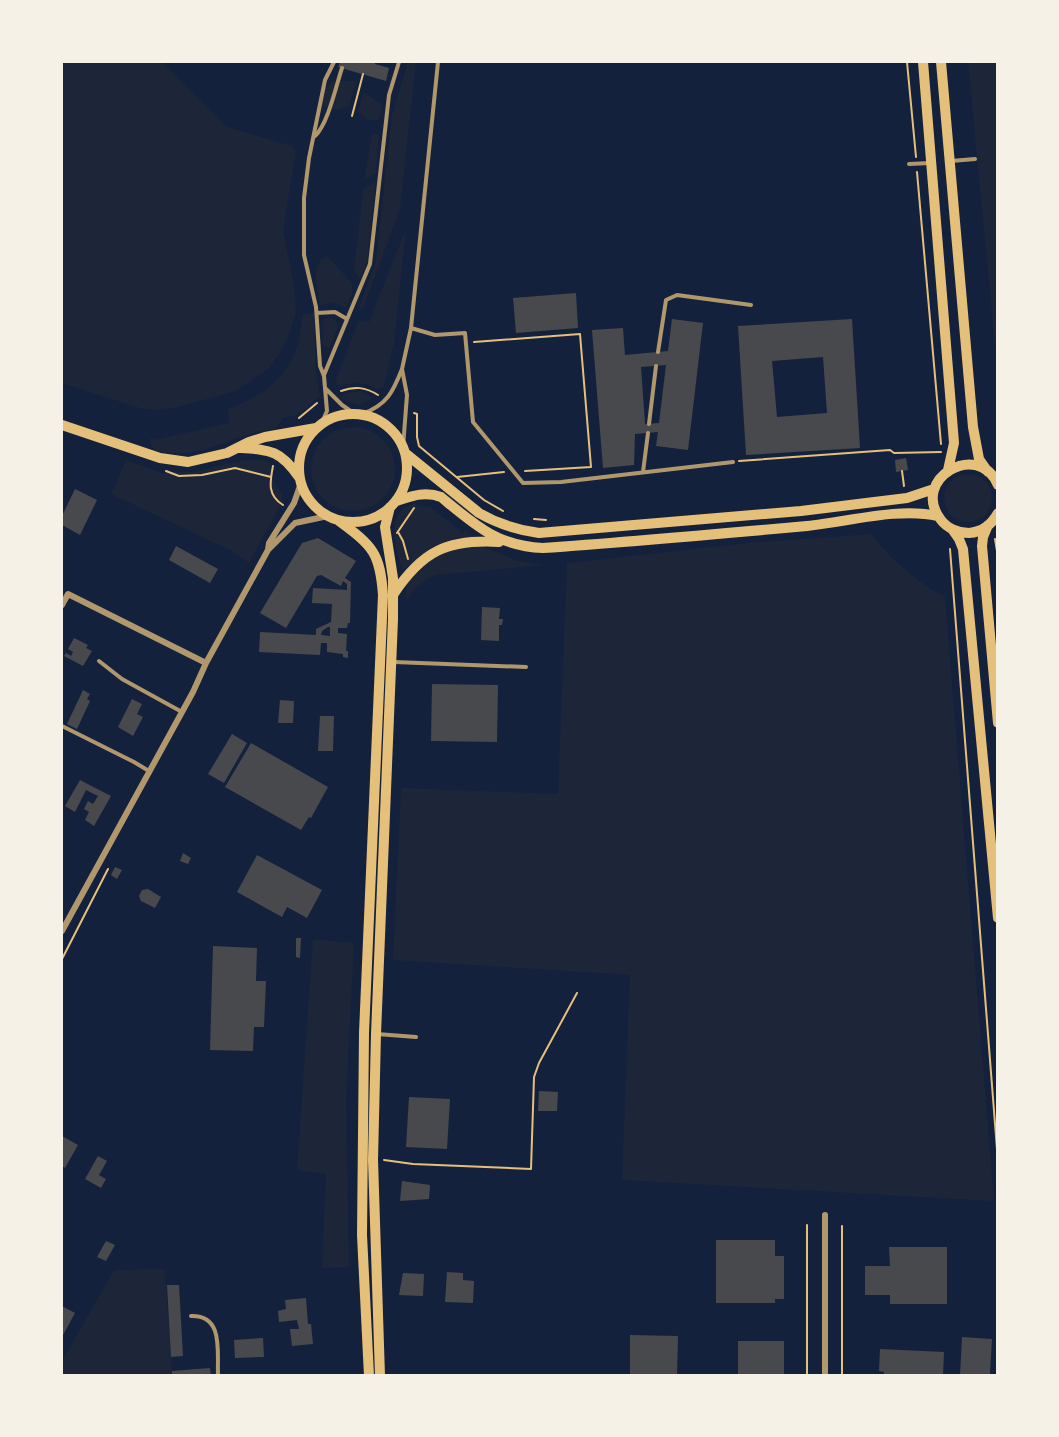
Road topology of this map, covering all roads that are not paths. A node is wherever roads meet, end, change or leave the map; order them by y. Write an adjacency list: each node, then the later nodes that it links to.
1 (334, 62): 7 (lane)
2 (399, 62): 14 (lane)
3 (438, 62): 15 (lane)
4 (923, 62): 10 (main road)
5 (941, 62): 9 (main road)
6 (342, 68): 7 (lane)
7 (314, 137): 13 (lane)
8 (975, 159): 9 (lane)
9 (950, 161): 31 (main road)
10 (931, 163): 11 (lane); 29 (main road)
11 (909, 164)
12 (751, 305): 16 (lane)
13 (317, 313): 14 (lane); 19 (lane)
14 (347, 318): 19 (lane)
15 (411, 328): 18 (lane); 30 (lane)
16 (658, 352)
17 (656, 366): 22 (lane)
18 (402, 369): 21 (lane); 27 (lane)
19 (324, 376): 20 (lane)
20 (325, 388): 21 (lane); 24 (lane)
21 (358, 414): 24 (main road); 27 (main road)
22 (649, 424)
23 (62, 425): 26 (main road)
24 (319, 426): 26 (main road); 32 (main road)
25 (648, 433): 30 (lane)
26 (239, 448): 32 (main road)
27 (404, 450): 34 (main road); 35 (main road)
28 (733, 462): 30 (lane)
29 (948, 470): 31 (main road); 34 (main road)
30 (643, 472)
31 (988, 472): 33 (main road)
32 (300, 480): 37 (main road); 43 (street)
33 (998, 485)
34 (934, 489): 38 (main road)
35 (393, 504): 39 (main road); 42 (main road); 44 (main road)
36 (998, 513): 40 (main road)
37 (328, 516): 39 (main road); 43 (street)
38 (938, 516): 41 (main road); 42 (main road)
39 (339, 521): 47 (main road)
40 (988, 525): 41 (main road); 51 (main road)
41 (951, 529): 54 (main road)
42 (506, 543): 44 (main road)
43 (268, 550): 48 (street)
44 (393, 595): 47 (main road)
45 (62, 605): 48 (street)
46 (99, 661): 50 (lane)
47 (386, 662): 49 (lane); 56 (main road); 57 (main road)
48 (206, 663): 50 (street)
49 (526, 667)
50 (182, 712): 53 (street)
51 (998, 723)
52 (62, 726): 53 (lane)
53 (150, 771): 55 (street)
54 (998, 918)
55 (62, 932)
56 (364, 1033): 57 (street); 62 (main road)
57 (376, 1034): 58 (lane); 63 (main road)
58 (416, 1037)
59 (825, 1215): 64 (street)
60 (191, 1316): 61 (lane)
61 (218, 1376)
62 (369, 1376)
63 (380, 1376)
64 (825, 1376)

